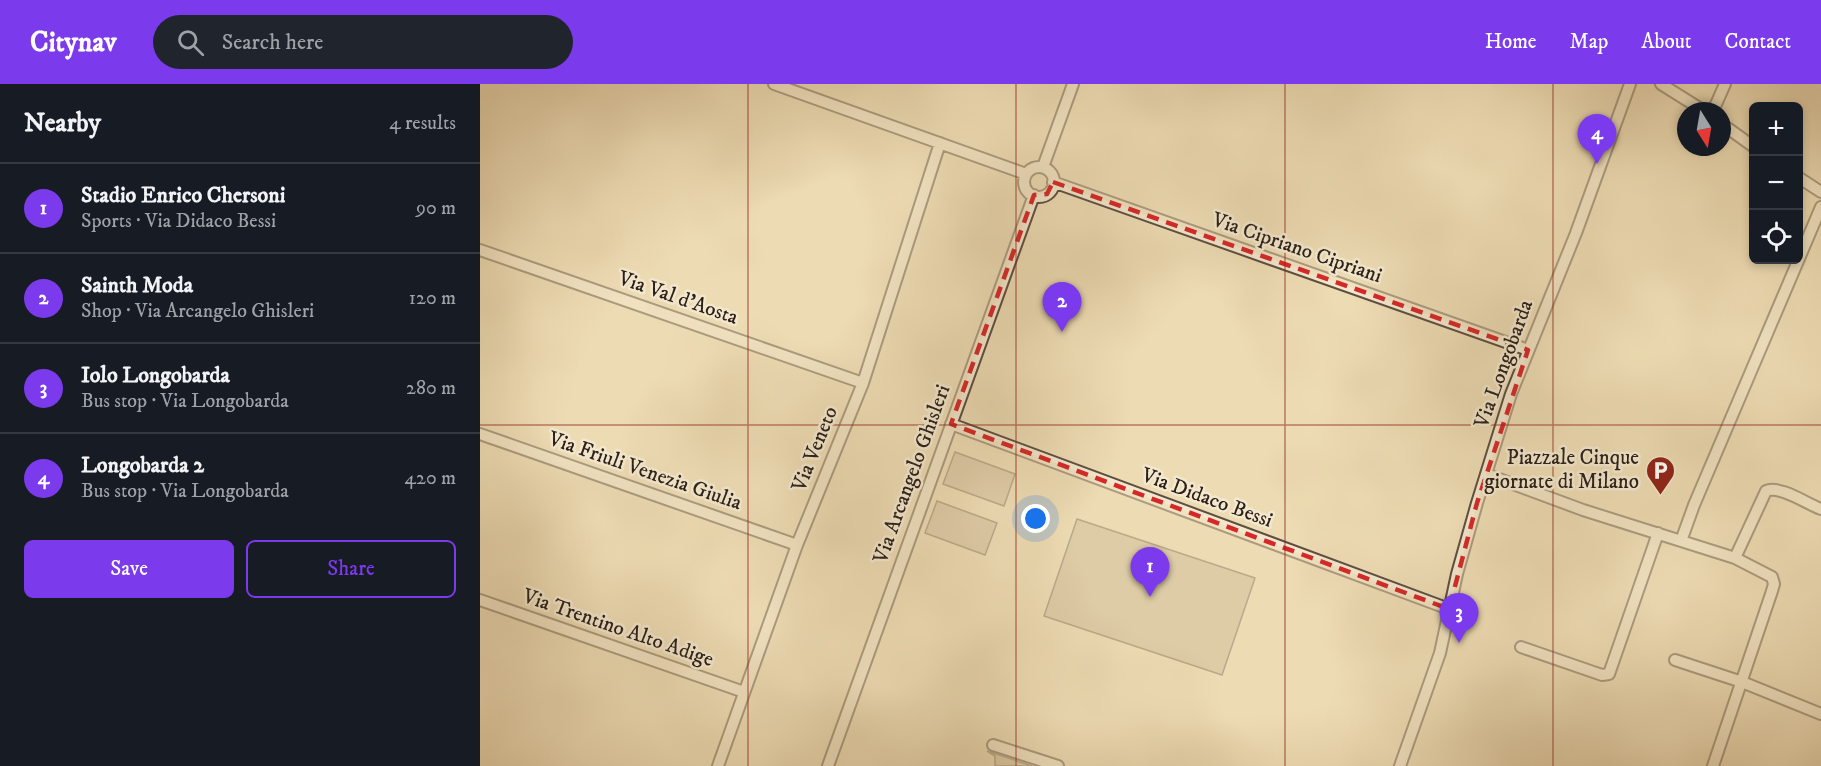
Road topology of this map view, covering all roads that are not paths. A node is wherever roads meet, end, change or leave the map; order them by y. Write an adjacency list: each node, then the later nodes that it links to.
1 (774, 84): 9 (street)
2 (1073, 84): 11 (street)
3 (1630, 84): 19 (street, Via Longobarda)
4 (1661, 84): 6 (street)
5 (1725, 84): 7 (street)
6 (1690, 102)
7 (1717, 102)
8 (1731, 130): 10 (street)
9 (940, 143): 12 (street); 20 (street, Via Veneto)
10 (1749, 143)
11 (1043, 167): 12 (street); 14 (street)
12 (1026, 174): 16 (street)
13 (1803, 180): 15 (street)
14 (1053, 182): 16 (street); 19 (street, Via Cipriano Cipriani)
15 (1821, 192)
16 (1034, 195): 21 (street, Via Arcangelo Ghisleri)
17 (1821, 207): 26 (street)
18 (480, 250): 20 (street, Via Val d'Aosta)
19 (1528, 350): 23 (street, Via Longobarda)
20 (863, 383): 27 (street, Via Veneto)
21 (951, 424): 30 (street, Via Didaco Bessi); 38 (street, Via Arcangelo Ghisleri)
22 (480, 434): 27 (street, Via Friuli Venezia Giulia)
23 (1486, 474): 25 (street); 30 (street, Via Longobarda)
24 (1821, 510): 28 (street)
25 (1658, 533): 26 (street); 31 (street)
26 (1681, 541): 28 (street)
27 (797, 545): 34 (street, Via Veneto)
28 (1735, 558): 33 (street)
29 (480, 600): 34 (street, Via Trentino Alto Adige)
30 (1449, 609): 40 (street, Via Longobarda)
31 (1521, 647)
32 (1675, 660): 33 (street)
33 (1742, 682): 35 (street); 41 (street)
34 (744, 692): 37 (street, Via Veneto)
35 (1821, 714)
36 (993, 745): 39 (street)
37 (717, 766)
38 (828, 766)
39 (1058, 766)
40 (1400, 766)
41 (1713, 766)

